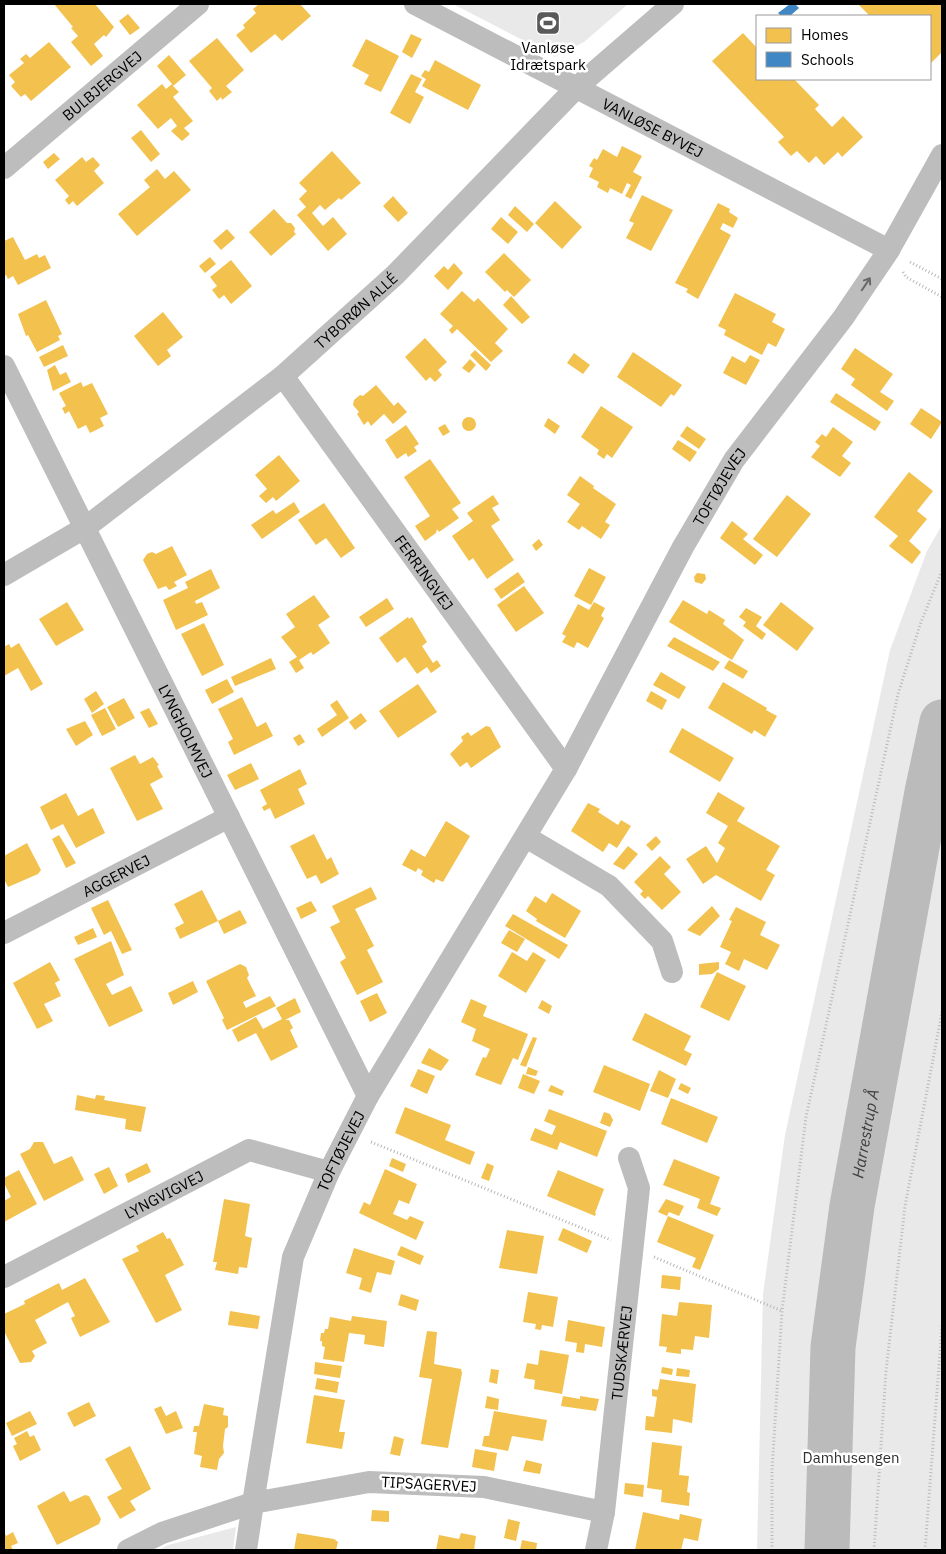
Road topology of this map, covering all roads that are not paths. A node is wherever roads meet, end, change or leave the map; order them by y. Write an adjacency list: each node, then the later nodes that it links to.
1 (198, 4): 6 (street, BULBJERGVEJ)
2 (415, 4): 4 (street, VANLØSE BYVEJ)
3 (673, 4): 4 (street, TYBORØN ALLÉ)
4 (577, 87): 7 (street, VANLØSE BYVEJ); 9 (street, TYBORØN ALLÉ)
5 (942, 155): 7 (street, TOFTØJEVEJ)
6 (4, 168)
7 (889, 250): 12 (street, TOFTØJEVEJ, one-way to 7)
8 (4, 366): 10 (street, LYNGHOLMVEJ)
9 (283, 376): 10 (street, TYBORØN ALLÉ); 12 (street, FERRINGVEJ)
10 (86, 527): 11 (street, TYBORØN ALLÉ); 13 (street, LYNGHOLMVEJ)
11 (4, 575)
12 (566, 769): 14 (street, TOFTØJEVEJ)
13 (230, 817): 15 (street, AGGERVEJ); 17 (street, LYNGHOLMVEJ)
14 (526, 837): 16 (street); 17 (street, TOFTØJEVEJ)
15 (4, 933)
16 (672, 972)
17 (358, 1115): 19 (street, TOFTØJEVEJ)
18 (629, 1158): 22 (street, TUDSKÆRVEJ)
19 (329, 1172): 20 (street, LYNGVIGVEJ); 21 (street, TOFTØJEVEJ)
20 (4, 1277)
21 (253, 1504): 22 (street, TIPSAGERVEJ); 23 (street, TIPSAGERVEJ); 24 (street, TOFTØJEVEJ)
22 (604, 1512): 25 (street, TUDSKÆRVEJ)
23 (128, 1550)
24 (246, 1550)
25 (596, 1550)

